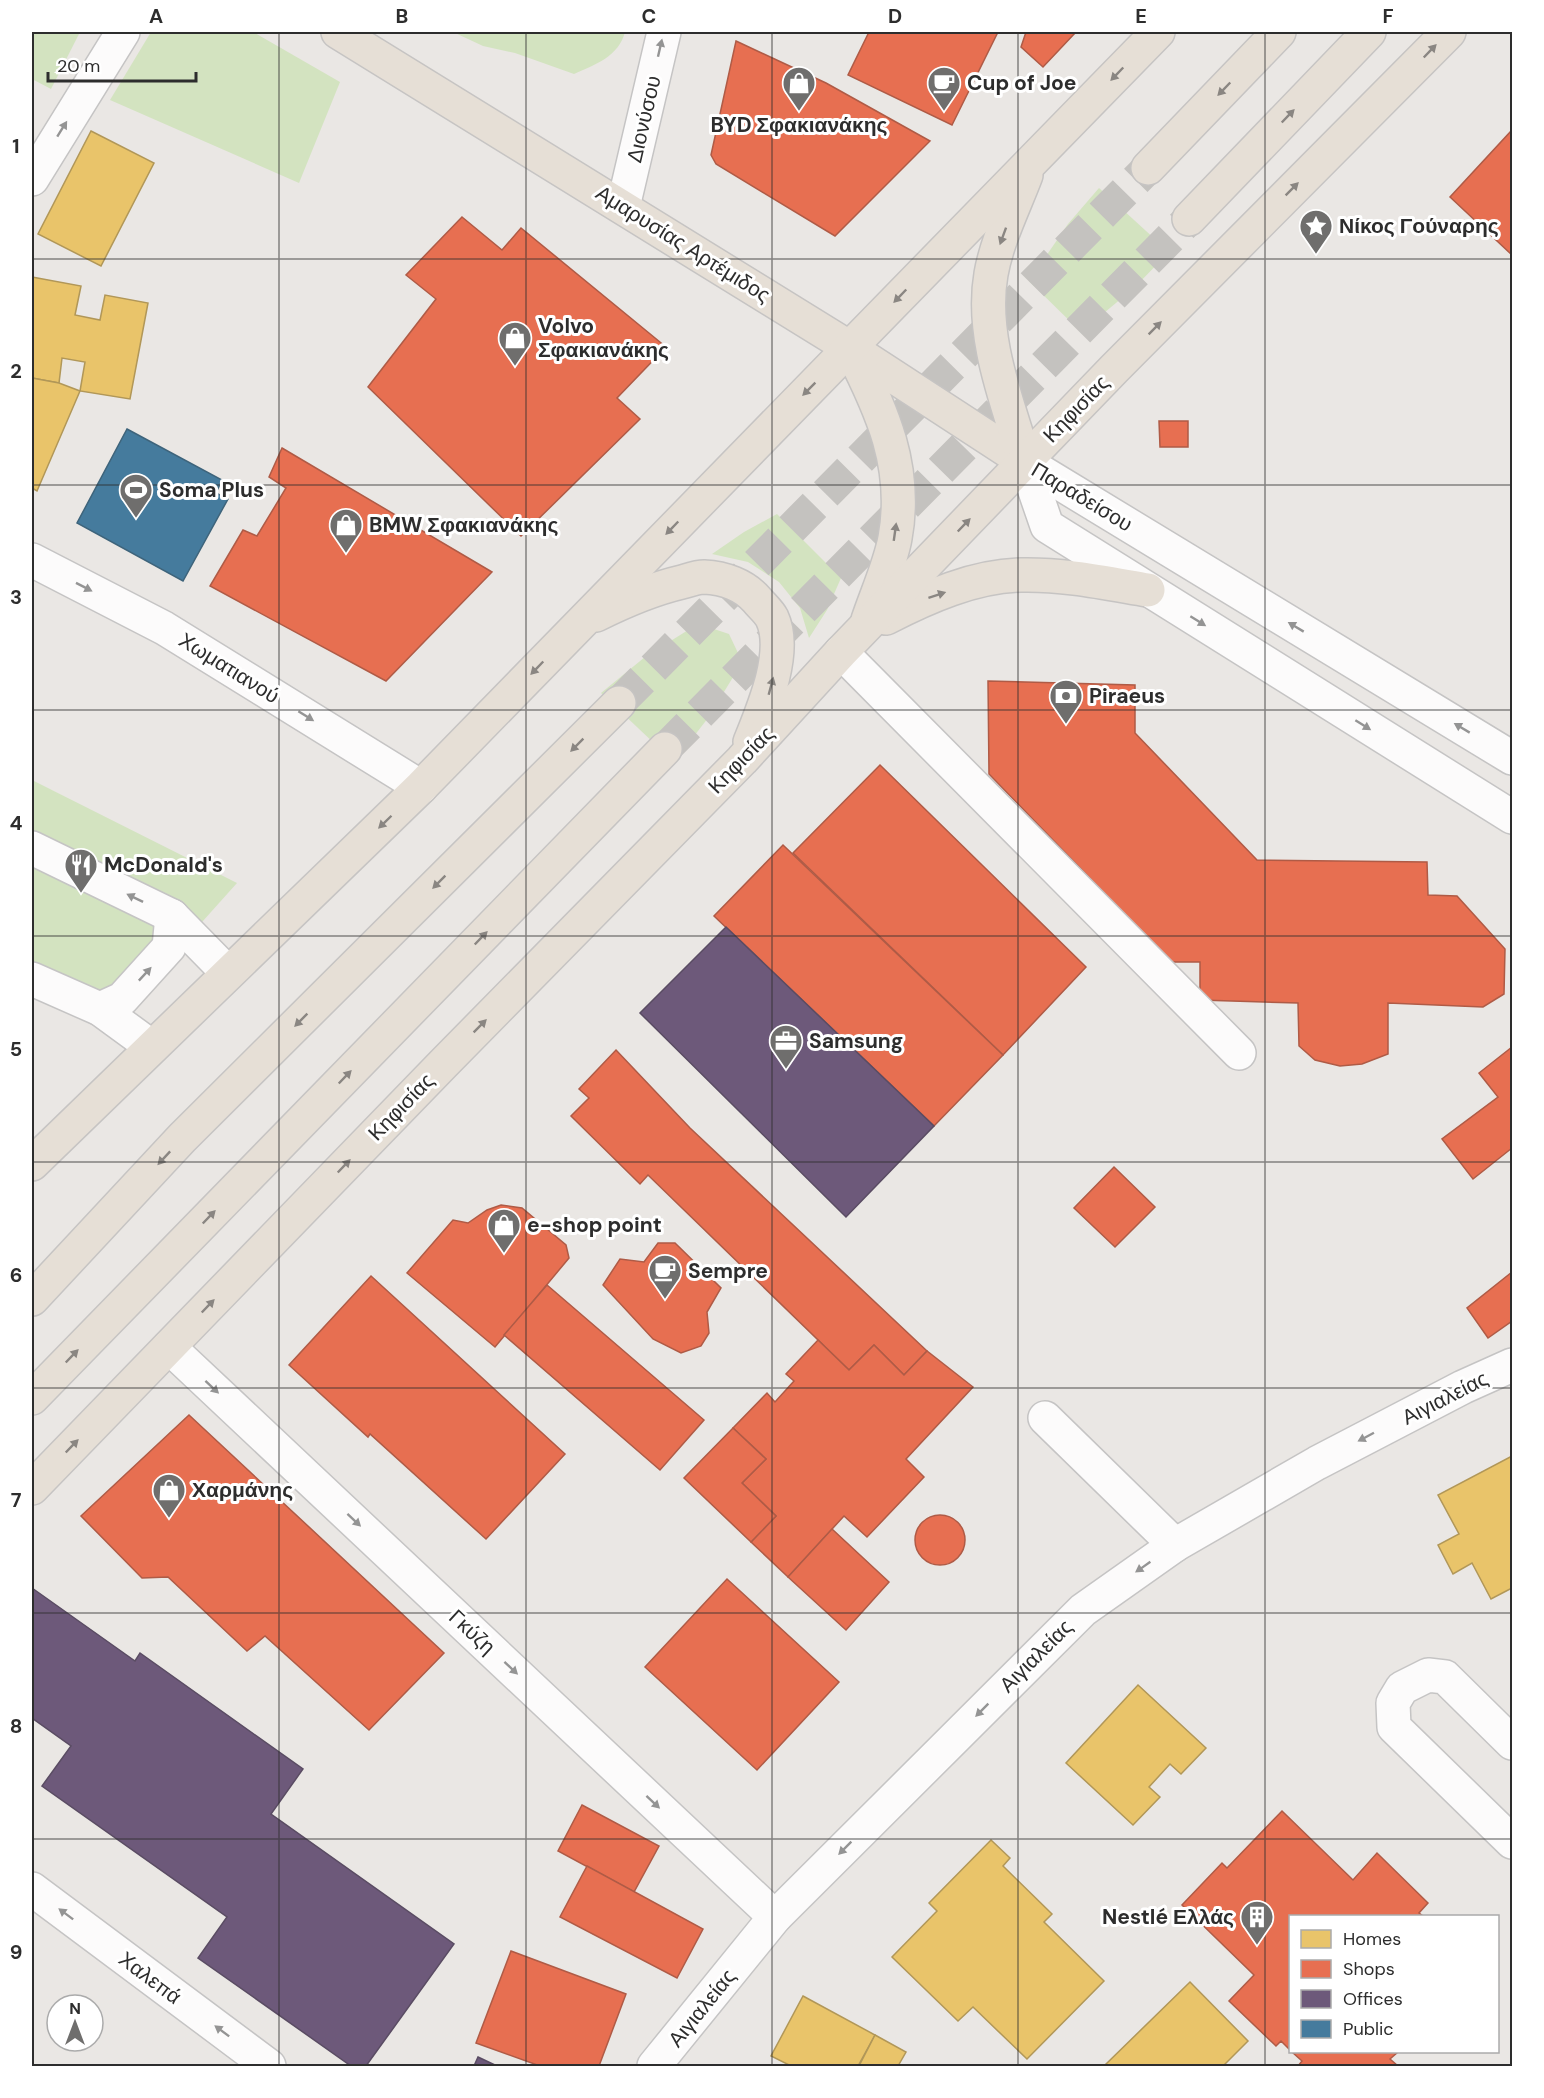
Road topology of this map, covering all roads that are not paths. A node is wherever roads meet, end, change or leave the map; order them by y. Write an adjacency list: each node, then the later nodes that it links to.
1 (123, 32): 10 (street, one-way to 1)
2 (338, 32): 11 (main road, Αμαρυσίας Αρτέμιδος)
3 (664, 32): 11 (street, Διονύσου, one-way to 3)
4 (1158, 32): 8 (main road, one-way to 8)
5 (1279, 32): 9 (main road, one-way to 9)
6 (1369, 32): 12 (main road, one-way to 6)
7 (1449, 32): 14 (main road, Κηφισίας, one-way to 7)
8 (1031, 162): 13 (main road, one-way to 13); 14 (main road, one-way to 14)
9 (1148, 168)
10 (32, 179)
11 (623, 207): 13 (main road, Αμαρυσίας Αρτέμιδος)
12 (1189, 219)
13 (850, 348): 14 (main road, Αμαρυσίας Αρτέμιδος); 17 (main road, one-way to 17); 18 (main road, one-way to 13)
14 (1025, 462): 16 (street, Παραδείσου); 18 (main road, Κηφισίας, one-way to 14); 22 (street, Παραδείσου, one-way to 14)
15 (32, 560): 24 (street, Χωματιανού, one-way to 24)
16 (1148, 590): 18 (main road, one-way to 16); 25 (street, Παραδείσου, one-way to 25)
17 (580, 623): 23 (main road, one-way to 17); 24 (main road, one-way to 24)
18 (865, 628): 19 (main road, Κηφισίας)
19 (841, 652): 23 (main road, Κηφισίας); 32 (street)
20 (619, 703): 34 (main road, one-way to 34)
21 (665, 749): 37 (main road, one-way to 21)
22 (1512, 758)
23 (742, 760): 35 (main road, Κηφισίας, one-way to 23)
24 (421, 787): 28 (main road, one-way to 28)
25 (1512, 818)
26 (32, 848): 27 (street, one-way to 26)
27 (172, 916): 28 (street); 30 (street, one-way to 27)
28 (228, 973): 31 (main road)
29 (32, 979): 30 (street)
30 (100, 1009): 31 (street)
31 (152, 1047): 33 (main road)
32 (1239, 1053)
33 (32, 1164)
34 (32, 1299)
35 (169, 1347): 39 (main road, Κηφισίας, one-way to 35); 44 (street, Γκύζη, one-way to 44)
36 (1512, 1365): 40 (street, Αιγιαλείας, one-way to 40)
37 (32, 1398)
38 (1045, 1418): 40 (street)
39 (32, 1488)
40 (1175, 1545): 44 (street, Αιγιαλείας, one-way to 44)
41 (1512, 1743): 42 (street)
42 (1512, 1842)
43 (32, 1889): 45 (street, Χαλεπά, one-way to 43)
44 (776, 1917): 46 (street, Αιγιαλείας)
45 (268, 2067)
46 (654, 2067)

